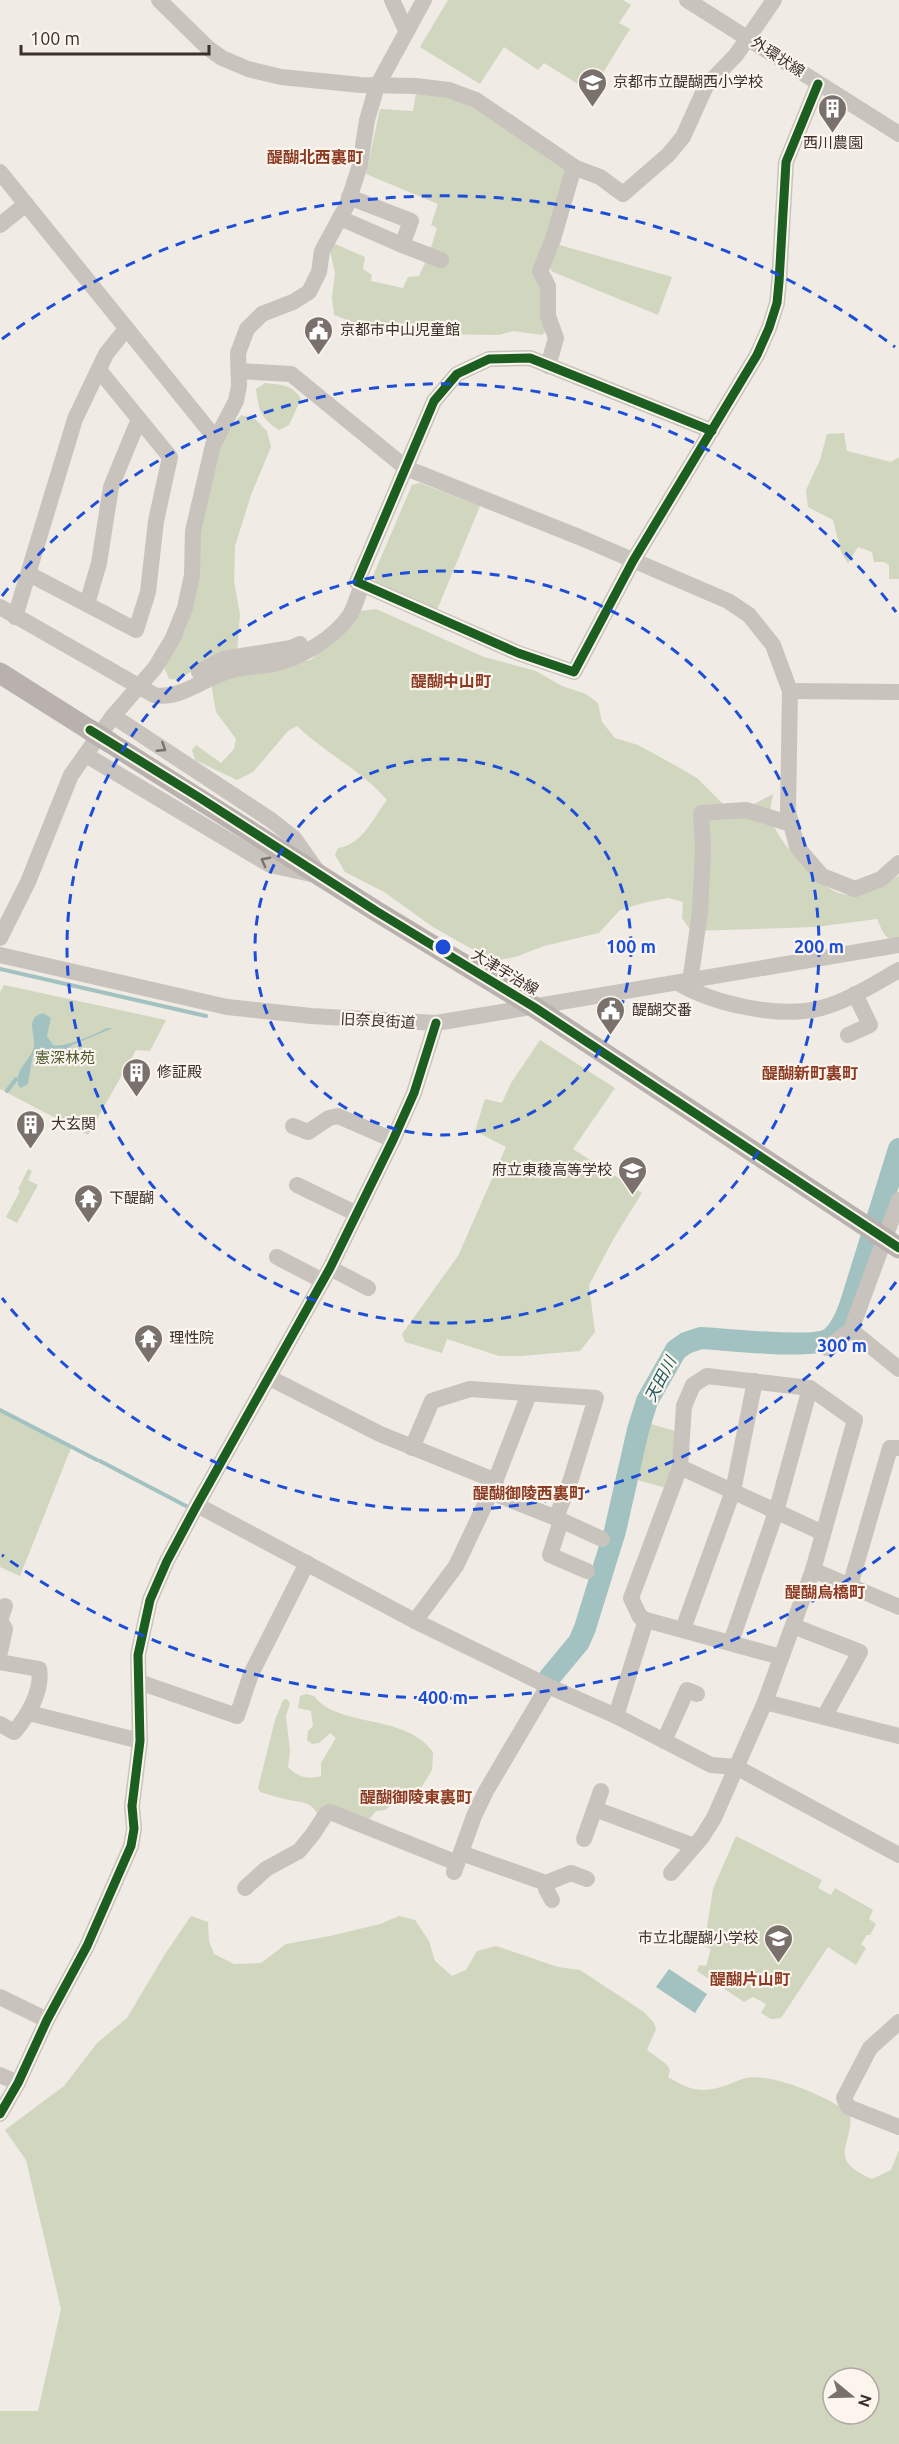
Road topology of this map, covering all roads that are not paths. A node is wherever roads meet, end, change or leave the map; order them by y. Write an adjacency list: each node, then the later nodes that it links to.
1 (159, 0): 9 (street)
2 (392, 0): 6 (street)
3 (424, 0): 6 (street)
4 (687, 0): 7 (street, 外環状線)
5 (774, 0): 7 (street)
6 (406, 30): 9 (street)
7 (748, 38): 8 (street, 外環状線); 11 (street)
8 (818, 84): 10 (street, 外環状線); 24 (street)
9 (377, 86): 11 (street); 13 (street)
10 (899, 134)
11 (574, 167): 20 (street)
12 (0, 172): 14 (street)
13 (349, 196): 15 (street); 17 (street)
14 (26, 204): 16 (street); 19 (street)
15 (340, 218): 17 (street); 22 (street)
16 (0, 225)
17 (402, 245): 18 (street)
18 (441, 260)
19 (126, 329): 21 (street); 25 (street)
20 (548, 366): 24 (street); 26 (street)
21 (99, 370): 23 (street); 28 (street)
22 (239, 371): 25 (street); 26 (street)
23 (139, 419): 30 (street); 30 (street)
24 (712, 430): 27 (street)
25 (216, 439): 34 (street)
26 (406, 468): 27 (street); 29 (street)
27 (633, 561): 29 (street); 35 (street)
28 (29, 574): 30 (street); 32 (street)
29 (360, 590): 34 (street)
30 (87, 604)
31 (0, 607): 32 (street)
32 (15, 617): 34 (street)
33 (0, 674): 41 (main road, 大津宇治線, bridge)
34 (140, 685): 37 (street)
35 (790, 692): 36 (street); 39 (street)
36 (899, 692)
37 (113, 716): 38 (street); 41 (street, one-way to 41)
38 (86, 755): 41 (street, one-way to 38); 42 (street)
39 (791, 824): 40 (street); 46 (street)
40 (899, 863)
41 (321, 876): 48 (main road, 大津宇治線)
42 (0, 938)
43 (899, 945): 46 (street, 旧奈良街道)
44 (0, 955): 49 (street, 旧奈良街道)
45 (899, 970): 47 (street)
46 (684, 983): 47 (street); 48 (street, 旧奈良街道)
47 (855, 994): 50 (street)
48 (534, 1006): 49 (street, 旧奈良街道); 56 (main road, 大津宇治線)
49 (436, 1023): 52 (street)
50 (848, 1035)
51 (293, 1126): 52 (street)
52 (393, 1140): 55 (street)
53 (297, 1185): 55 (street)
54 (899, 1200): 56 (street)
55 (357, 1214): 58 (street)
56 (892, 1244): 60 (street)
57 (277, 1257): 58 (street)
58 (327, 1274): 59 (street); 63 (street)
59 (368, 1288)
60 (851, 1330): 61 (street); 62 (street)
61 (827, 1348)
62 (899, 1370)
63 (268, 1377): 67 (street); 72 (street)
64 (754, 1381): 65 (street); 69 (street); 71 (street)
65 (810, 1388): 73 (street); 75 (street)
66 (528, 1394): 67 (street); 70 (street); 74 (street)
67 (412, 1448): 70 (street)
68 (899, 1448): 80 (street)
69 (680, 1467): 71 (street); 83 (street)
70 (494, 1486): 74 (street); 84 (street)
71 (733, 1491): 73 (street); 86 (street)
72 (197, 1505): 77 (street); 91 (street)
73 (776, 1512): 75 (street); 87 (street)
74 (559, 1520): 76 (street); 79 (street)
75 (823, 1533): 78 (street)
76 (602, 1539)
77 (307, 1563): 84 (street); 91 (street)
78 (813, 1570): 80 (street); 85 (street)
79 (587, 1571)
80 (850, 1586): 82 (street)
81 (5, 1606): 88 (street)
82 (899, 1606)
83 (646, 1620): 86 (street); 96 (street)
84 (415, 1621): 92 (street)
85 (793, 1626): 89 (street); 97 (street)
86 (683, 1629): 87 (street)
87 (731, 1642): 89 (street)
88 (0, 1652)
89 (781, 1657): 94 (street)
90 (0, 1662): 95 (street)
91 (139, 1682): 101 (street)
92 (549, 1686): 96 (street); 108 (street)
93 (697, 1695): 100 (street)
94 (765, 1702): 97 (street); 102 (street)
95 (30, 1713): 98 (street); 101 (street)
96 (616, 1716): 100 (street)
97 (824, 1717): 99 (street)
98 (0, 1724)
99 (898, 1734)
100 (664, 1741): 102 (street)
101 (140, 1742): 115 (street)
102 (736, 1767): 106 (street); 107 (street)
103 (601, 1791): 104 (street)
104 (595, 1809): 105 (street); 106 (street)
105 (584, 1839)
106 (694, 1846): 109 (street)
107 (899, 1855)
108 (457, 1863): 111 (street); 112 (street)
109 (671, 1874)
110 (587, 1879): 111 (street)
111 (546, 1883): 113 (street)
112 (245, 1887)
113 (552, 1900)
114 (0, 1997): 115 (street)
115 (46, 2020): 118 (street)
116 (899, 2022): 120 (street)
117 (0, 2075): 118 (street)
118 (18, 2083): 119 (street)
119 (0, 2114)
120 (899, 2127)

